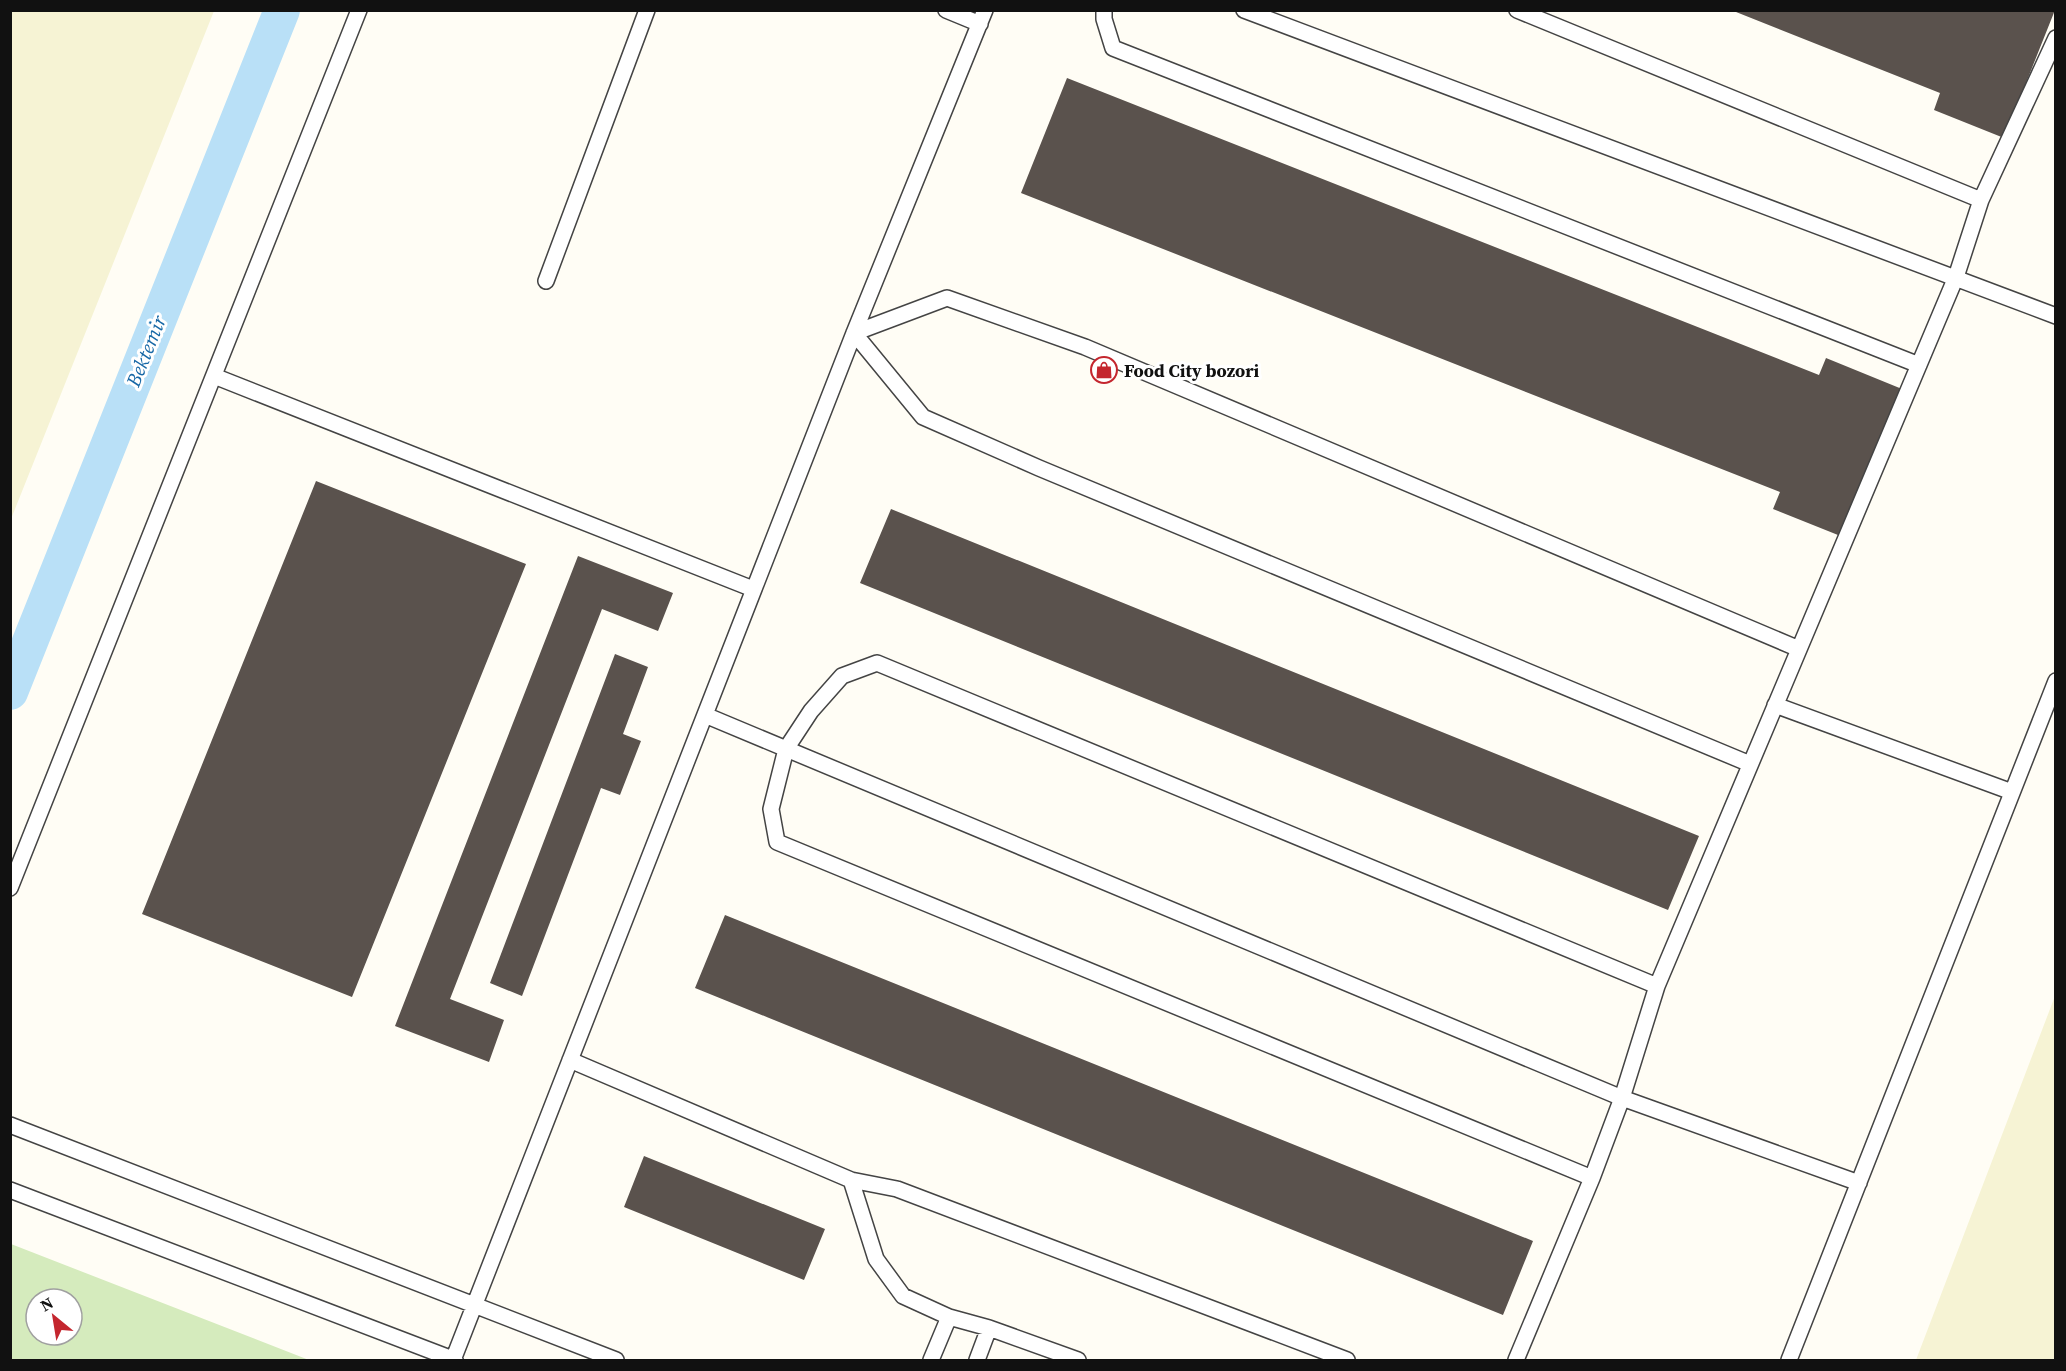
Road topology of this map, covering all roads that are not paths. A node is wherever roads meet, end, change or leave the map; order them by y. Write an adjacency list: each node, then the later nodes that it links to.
1 (359, 10): 15 (lane)
2 (646, 10): 11 (lane)
3 (946, 10): 7 (lane)
4 (1104, 10): 14 (lane)
5 (1244, 10): 10 (lane)
6 (1517, 10): 9 (lane)
7 (982, 17): 13 (lane)
8 (2055, 38): 9 (lane)
9 (1981, 200): 10 (lane)
10 (1956, 277): 12 (lane); 14 (lane)
11 (546, 280)
12 (2055, 316)
13 (854, 333): 16 (lane); 17 (lane); 22 (lane)
14 (1919, 365): 17 (lane)
15 (214, 376): 16 (lane); 24 (lane)
16 (753, 589): 20 (lane)
17 (1799, 649): 19 (lane)
18 (2055, 681): 23 (lane)
19 (1775, 705): 22 (lane); 23 (lane)
20 (705, 715): 21 (lane); 26 (lane)
21 (786, 749): 25 (lane); 27 (lane); 29 (lane)
22 (1750, 764): 25 (lane)
23 (2012, 792): 31 (lane)
24 (10, 888)
25 (1657, 986): 27 (lane)
26 (570, 1060): 30 (lane); 33 (lane)
27 (1622, 1098): 29 (lane); 31 (lane)
28 (10, 1125): 33 (lane)
29 (1592, 1178): 42 (lane)
30 (851, 1180): 34 (lane); 41 (lane)
31 (1859, 1183): 43 (lane)
32 (10, 1190): 36 (lane)
33 (474, 1305): 36 (lane); 37 (lane)
34 (949, 1317): 35 (lane); 38 (lane)
35 (989, 1328): 39 (lane); 40 (lane)
36 (454, 1360)
37 (616, 1360)
38 (931, 1360)
39 (977, 1360)
40 (1078, 1360)
41 (1347, 1360)
42 (1516, 1360)
43 (1790, 1360)

